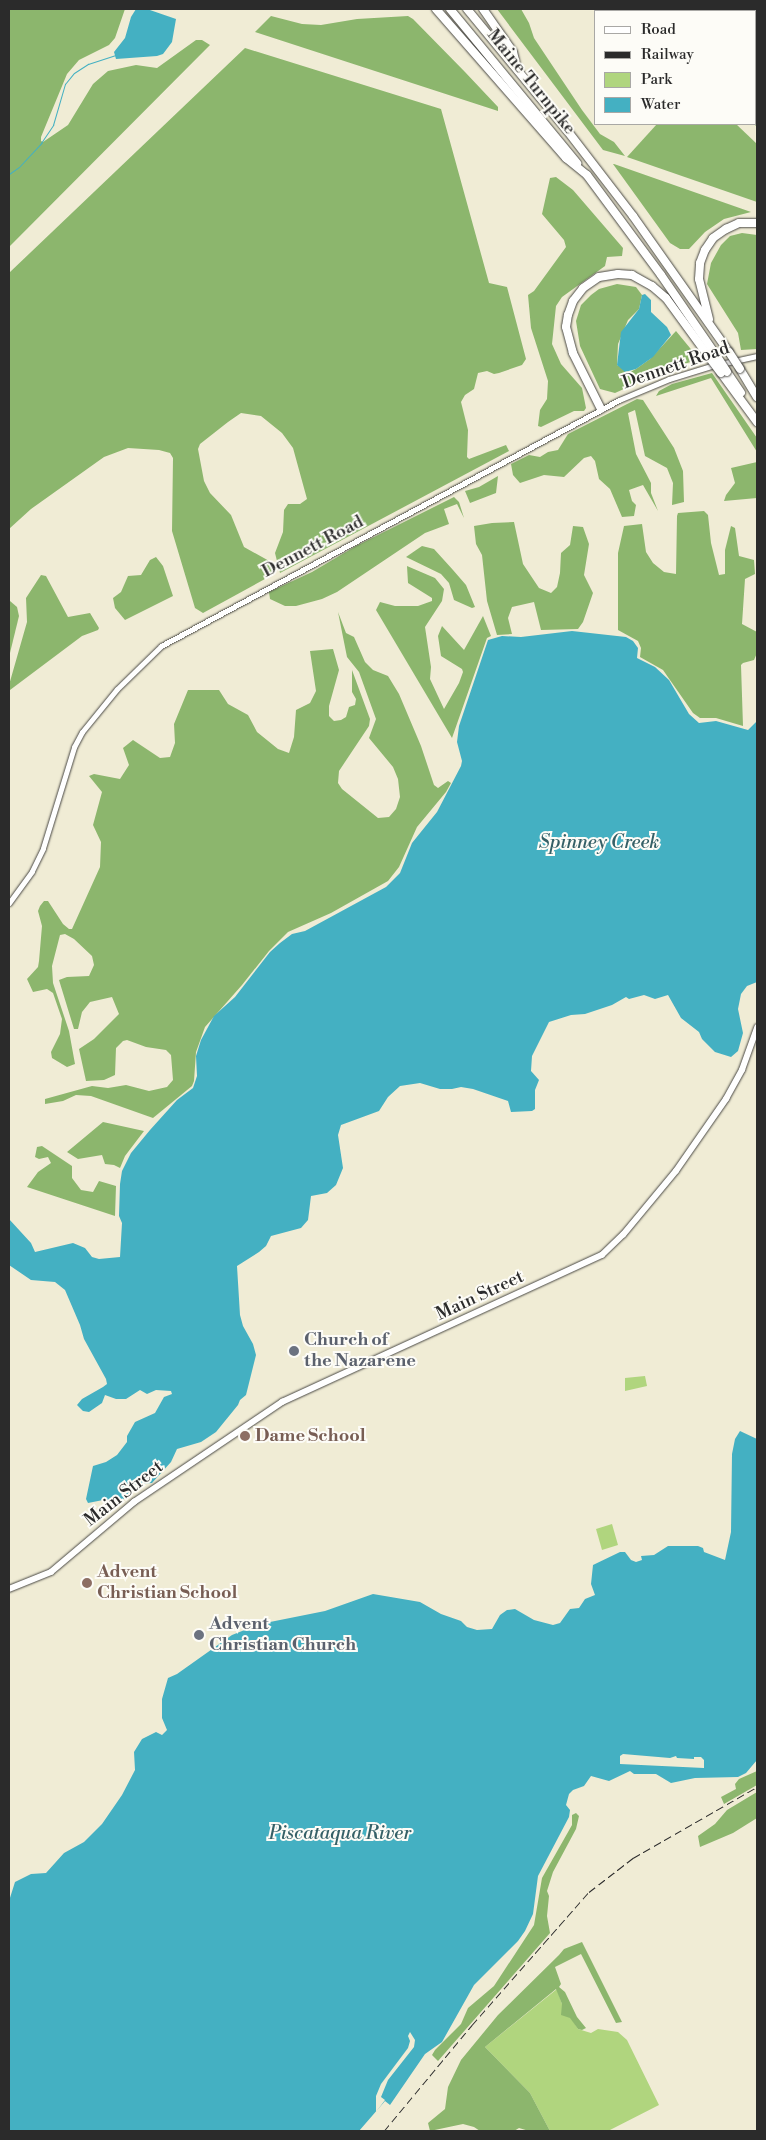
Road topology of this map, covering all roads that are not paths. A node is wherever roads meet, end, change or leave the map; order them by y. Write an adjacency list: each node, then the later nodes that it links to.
1 (430, 9): 6 (highway)
2 (436, 9): 6 (highway)
3 (450, 9): 8 (highway, Maine Turnpike)
4 (467, 9): 7 (highway)
5 (483, 9): 7 (highway)
6 (447, 22): 8 (highway)
7 (517, 68): 10 (highway)
8 (586, 175): 11 (highway)
9 (757, 223): 10 (highway)
10 (710, 324): 13 (highway, bridge)
11 (712, 356): 14 (highway); 15 (highway, bridge)
12 (757, 356): 14 (street, Dennett Road)
13 (757, 397)
14 (601, 409): 16 (street, Dennett Road)
15 (757, 421)
16 (9, 903)
17 (757, 1028): 18 (main road, Main Street)
18 (9, 1589)

